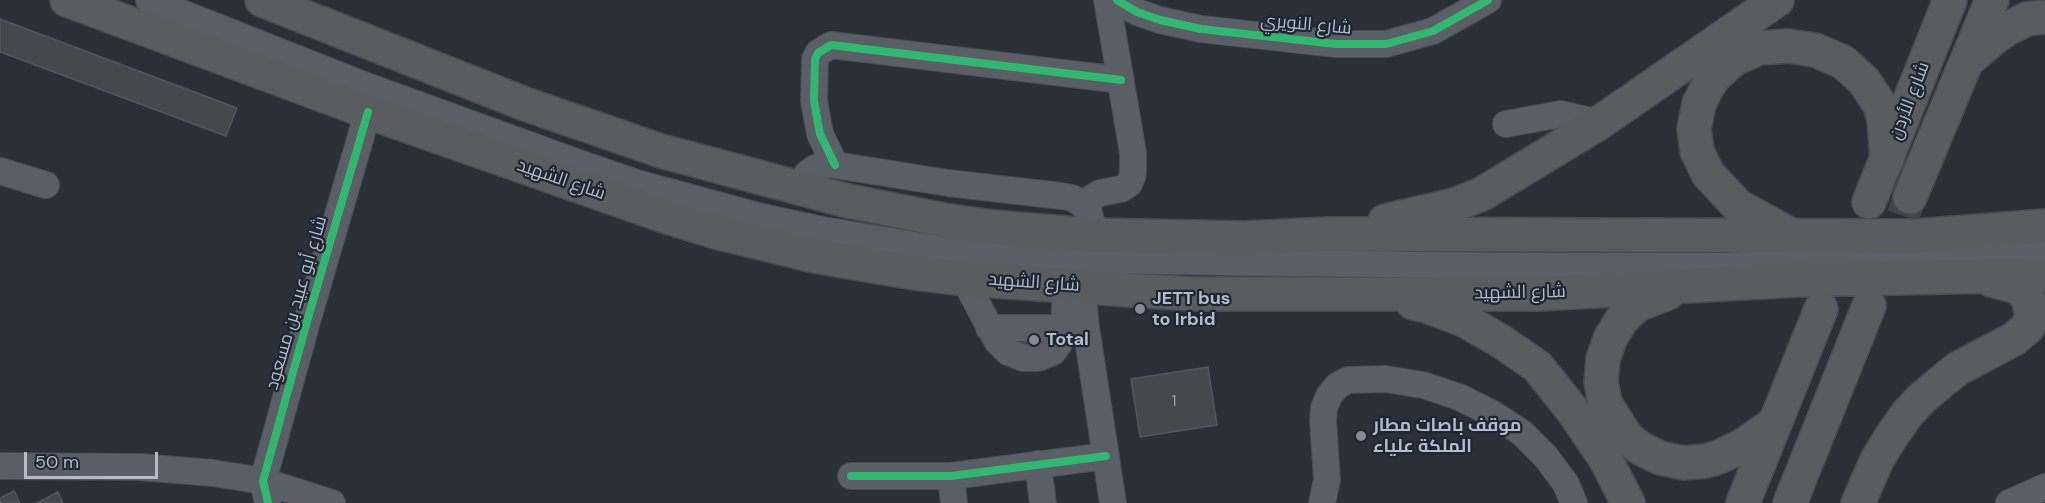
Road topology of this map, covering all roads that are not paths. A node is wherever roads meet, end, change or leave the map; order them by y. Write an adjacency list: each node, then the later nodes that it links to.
1 (67, 0): 14 (highway, شارع الشهيد)
2 (149, 0): 28 (street)
3 (173, 0): 25 (street)
4 (262, 0): 21 (highway)
5 (1107, 0): 13 (street)
6 (1117, 0): 7 (street, شارع النويري)
7 (1488, 0)
8 (1777, 0): 15 (highway)
9 (1950, 0): 17 (highway, شارع الأردن)
10 (1992, 0): 12 (highway, شارع الأردن)
11 (2045, 17): 12 (highway)
12 (1965, 63): 22 (highway, شارع الأردن)
13 (1120, 80): 18 (street); 24 (street)
14 (369, 112): 31 (highway, شارع الشهيد); 45 (street, شارع أبو عبيد بن مسعود)
15 (1599, 123): 16 (street); 26 (highway)
16 (1506, 124)
17 (1887, 159): 23 (highway, شارع الأردن); 27 (highway)
18 (835, 165): 21 (street); 24 (street)
19 (0, 171): 20 (street)
20 (46, 185)
21 (800, 189): 24 (highway)
22 (1910, 197)
23 (1869, 202)
24 (1086, 220): 26 (highway)
25 (2040, 230): 27 (highway)
26 (1329, 234): 27 (highway)
27 (1794, 236)
28 (2045, 254)
29 (2045, 275): 30 (highway, شارع الشهيد)
30 (1980, 278): 32 (highway, شارع الشهيد); 55 (highway)
31 (964, 279): 33 (highway, شارع الشهيد); 37 (street)
32 (1725, 284): 34 (highway, شارع الشهيد); 38 (highway)
33 (1074, 286): 34 (highway, شارع الشهيد); 37 (street)
34 (1343, 294): 53 (highway)
35 (1869, 306): 46 (highway)
36 (1821, 309): 38 (highway)
37 (1075, 328): 39 (street)
38 (1775, 423): 54 (highway)
39 (1106, 456): 40 (street); 50 (street)
40 (1038, 464): 43 (street); 49 (street)
41 (0, 466): 45 (street)
42 (851, 476): 43 (street)
43 (951, 476): 48 (street)
44 (2045, 488): 56 (street)
45 (266, 492): 47 (street)
46 (1799, 495)
47 (332, 503)
48 (954, 503)
49 (1043, 503)
50 (1113, 503)
51 (1322, 503): 52 (street)
52 (1574, 503)
53 (1628, 503)
54 (1743, 503)
55 (1858, 503)
56 (2009, 503)

